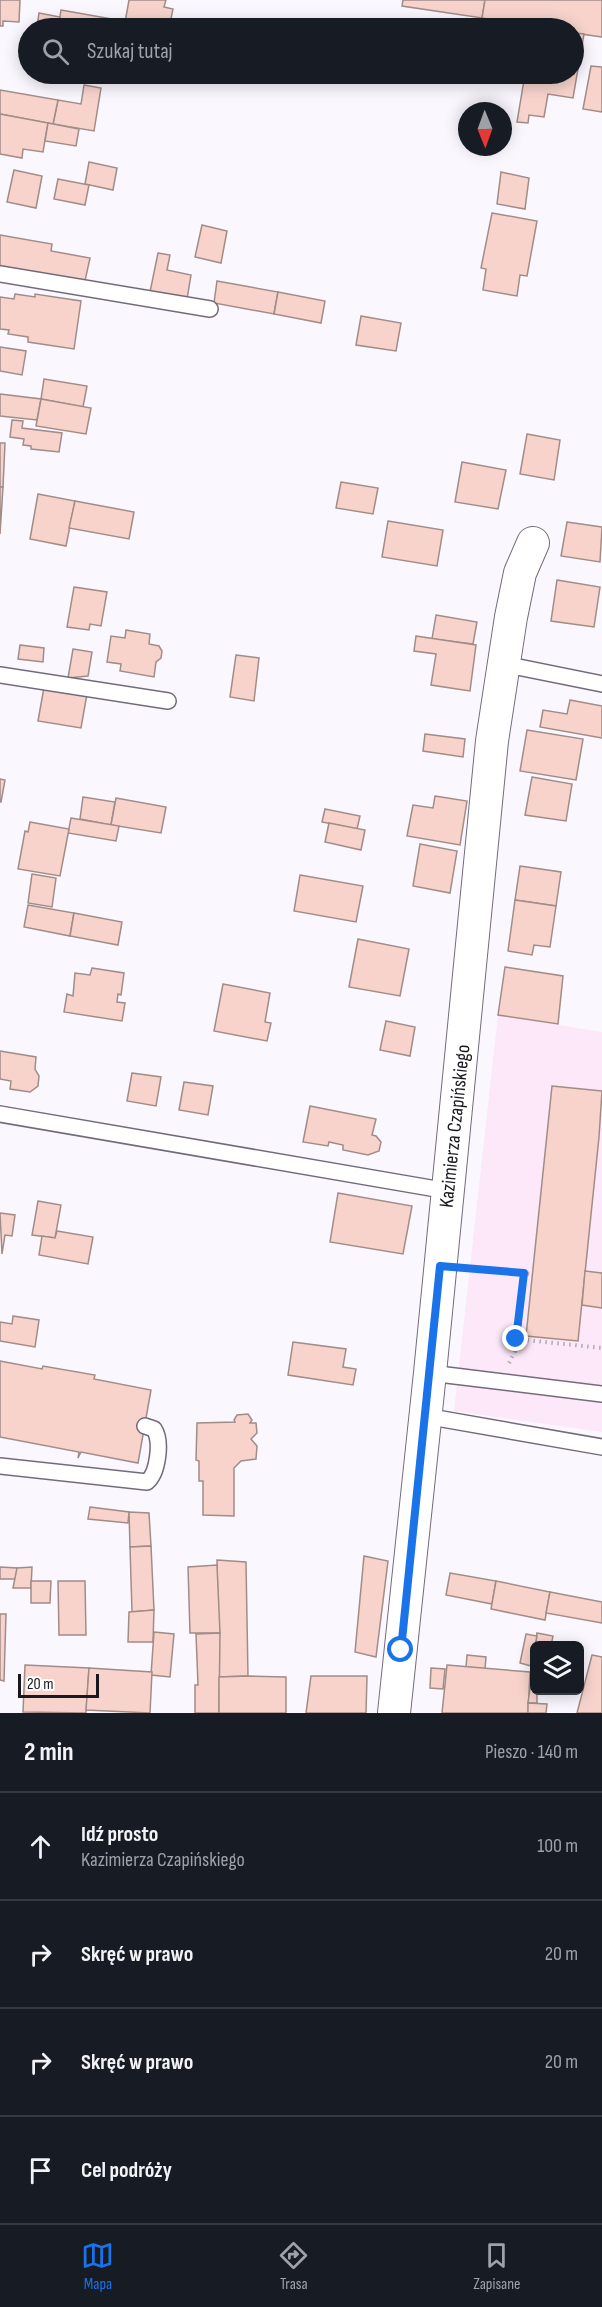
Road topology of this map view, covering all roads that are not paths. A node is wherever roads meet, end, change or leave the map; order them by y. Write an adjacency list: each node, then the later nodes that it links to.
1 (0, 274): 2 (lane)
2 (210, 309)
3 (533, 543): 4 (street, Kazimierza Czapińskiego)
4 (503, 664): 6 (lane); 9 (street, Kazimierza Czapińskiego)
5 (0, 675): 7 (lane)
6 (602, 684)
7 (168, 701)
8 (0, 1114): 9 (lane)
9 (448, 1191): 10 (street, Kazimierza Czapińskiego)
10 (430, 1373): 11 (lane); 12 (street, Kazimierza Czapińskiego)
11 (602, 1394)
12 (425, 1416): 14 (lane); 16 (street, Kazimierza Czapińskiego)
13 (145, 1426): 15 (lane)
14 (602, 1447)
15 (0, 1466)
16 (394, 1713)

